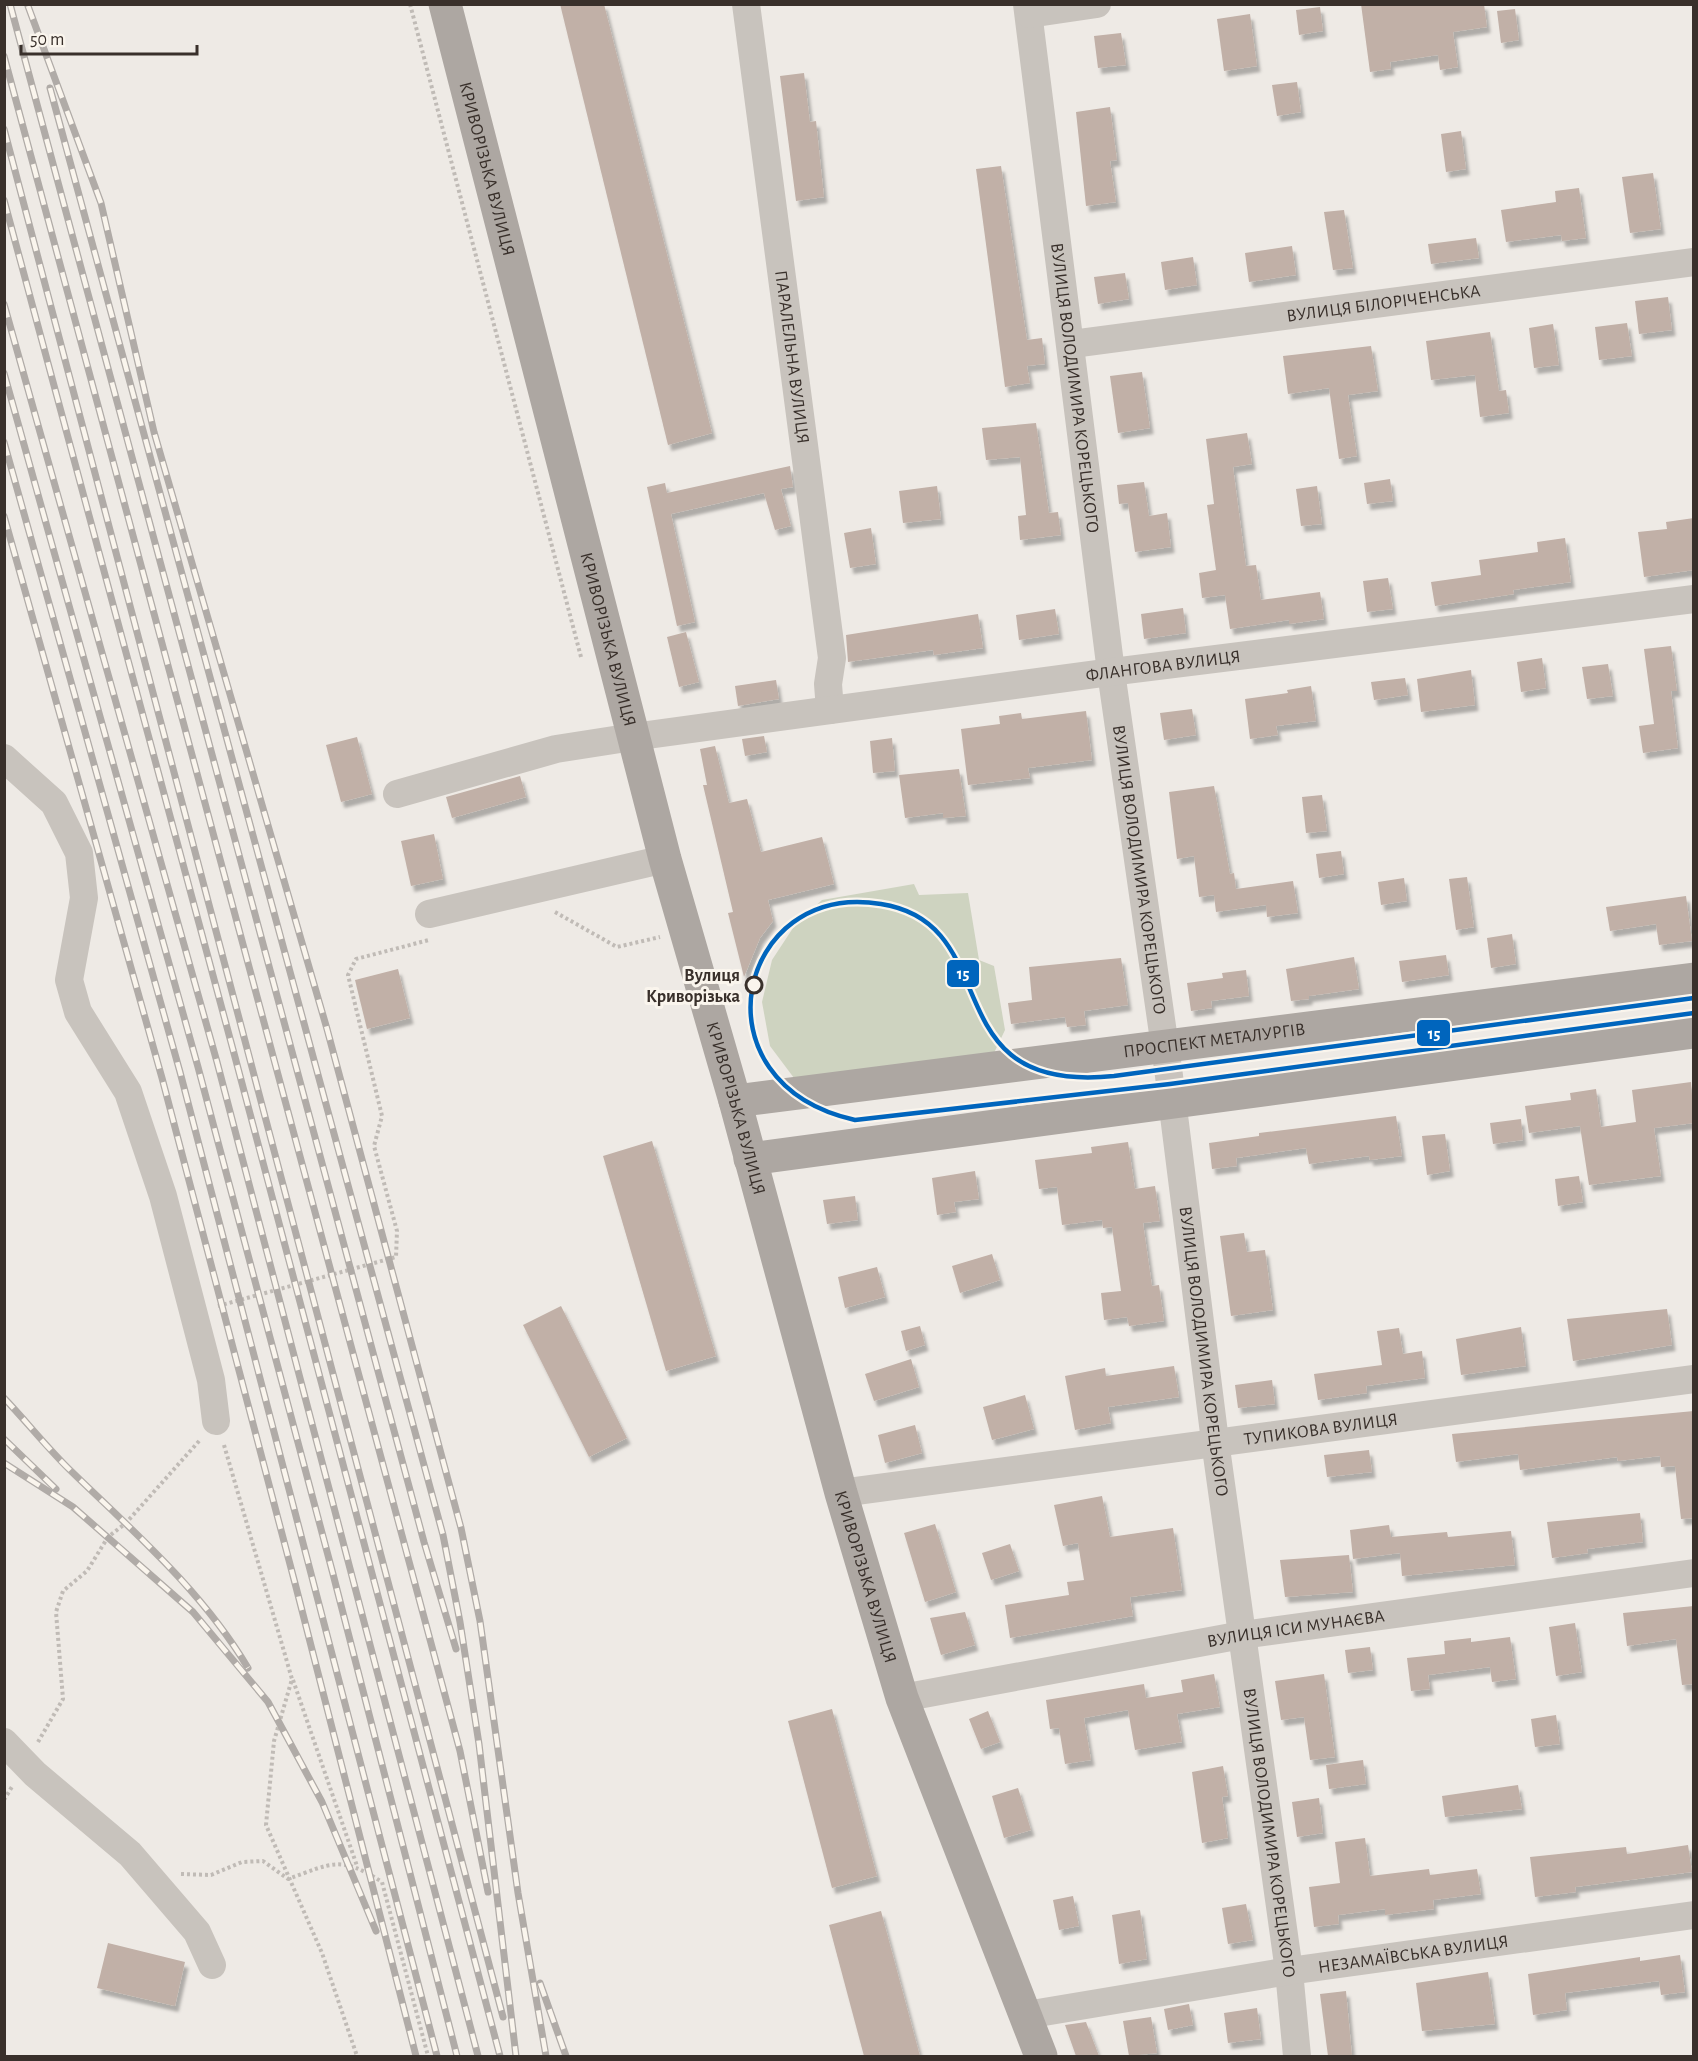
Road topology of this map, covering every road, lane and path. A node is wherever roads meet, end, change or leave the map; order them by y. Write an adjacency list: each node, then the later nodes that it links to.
1 (410, 4): 9 (path)
2 (746, 4): 11 (street, ПАРАЛЕЛЬНА ВУЛИЦЯ)
3 (1097, 4): 5 (street)
4 (453, 6): 12 (main road, КРИВОРІЗЬКА ВУЛИЦЯ)
5 (1028, 9): 7 (street, ВУЛИЦЯ ВОЛОДИМИРА КОРЕЦЬКОГО)
6 (1694, 262): 7 (street, ВУЛИЦЯ БІЛОРІЧЕНСЬКА)
7 (1072, 344): 10 (street, ВУЛИЦЯ ВОЛОДИМИРА КОРЕЦЬКОГО)
8 (1694, 599): 10 (street, ФЛАНГОВА ВУЛИЦЯ)
9 (583, 661)
10 (1111, 672): 11 (street, ФЛАНГОВА ВУЛИЦЯ); 21 (street, ВУЛИЦЯ ВОЛОДИМИРА КОРЕЦЬКОГО)
11 (830, 710): 12 (street, ФЛАНГОВА ВУЛИЦЯ)
12 (633, 737): 14 (street, ФЛАНГОВА ВУЛИЦЯ); 15 (main road, КРИВОРІЗЬКА ВУЛИЦЯ)
13 (4, 759): 25 (street)
14 (397, 794)
15 (665, 859): 17 (street); 22 (main road, КРИВОРІЗЬКА ВУЛИЦЯ)
16 (550, 909): 18 (path)
17 (433, 926): 25 (path)
18 (656, 938)
19 (1694, 979): 21 (main road, ПРОСПЕКТ МЕТАЛУРГІВ)
20 (1694, 1032): 23 (main road)
21 (1164, 1048): 22 (main road, ПРОСПЕКТ МЕТАЛУРГІВ); 23 (street, ВУЛИЦЯ ВОЛОДИМИРА КОРЕЦЬКОГО)
22 (735, 1101): 24 (main road, КРИВОРІЗЬКА ВУЛИЦЯ)
23 (1172, 1103): 24 (main road); 28 (street, ВУЛИЦЯ ВОЛОДИМИРА КОРЕЦЬКОГО)
24 (750, 1159): 29 (main road, КРИВОРІЗЬКА ВУЛИЦЯ)
25 (194, 1312): 27 (street)
26 (1694, 1379): 28 (street, ТУПИКОВА ВУЛИЦЯ)
27 (216, 1421): 32 (path); 35 (path)
28 (1215, 1441): 29 (street, ТУПИКОВА ВУЛИЦЯ); 31 (street, ВУЛИЦЯ ВОЛОДИМИРА КОРЕЦЬКОГО)
29 (841, 1493): 33 (main road, КРИВОРІЗЬКА ВУЛИЦЯ)
30 (1694, 1573): 31 (street, ВУЛИЦЯ ІСИ МУНАЄВА)
31 (1242, 1635): 33 (street, ВУЛИЦЯ ІСИ МУНАЄВА); 42 (street, ВУЛИЦЯ ВОЛОДИМИРА КОРЕЦЬКОГО)
32 (292, 1679): 37 (path); 39 (path)
33 (902, 1698): 43 (main road, КРИВОРІЗЬКА ВУЛИЦЯ)
34 (4, 1742): 35 (street)
35 (25, 1764): 36 (path); 41 (street)
36 (4, 1800)
37 (357, 1866): 39 (path); 45 (path)
38 (180, 1874): 39 (path)
39 (288, 1879): 44 (path)
40 (1694, 1915): 42 (street, НЕЗАМАЇВСЬКА ВУЛИЦЯ)
41 (213, 1965)
42 (1289, 1971): 43 (street, НЕЗАМАЇВСЬКА ВУЛИЦЯ); 47 (street, ВУЛИЦЯ ВОЛОДИМИРА КОРЕЦЬКОГО)
43 (1026, 2015): 46 (main road, КРИВОРІЗЬКА ВУЛИЦЯ)
44 (357, 2056)
45 (428, 2056)
46 (1041, 2056)
47 (1297, 2056)

